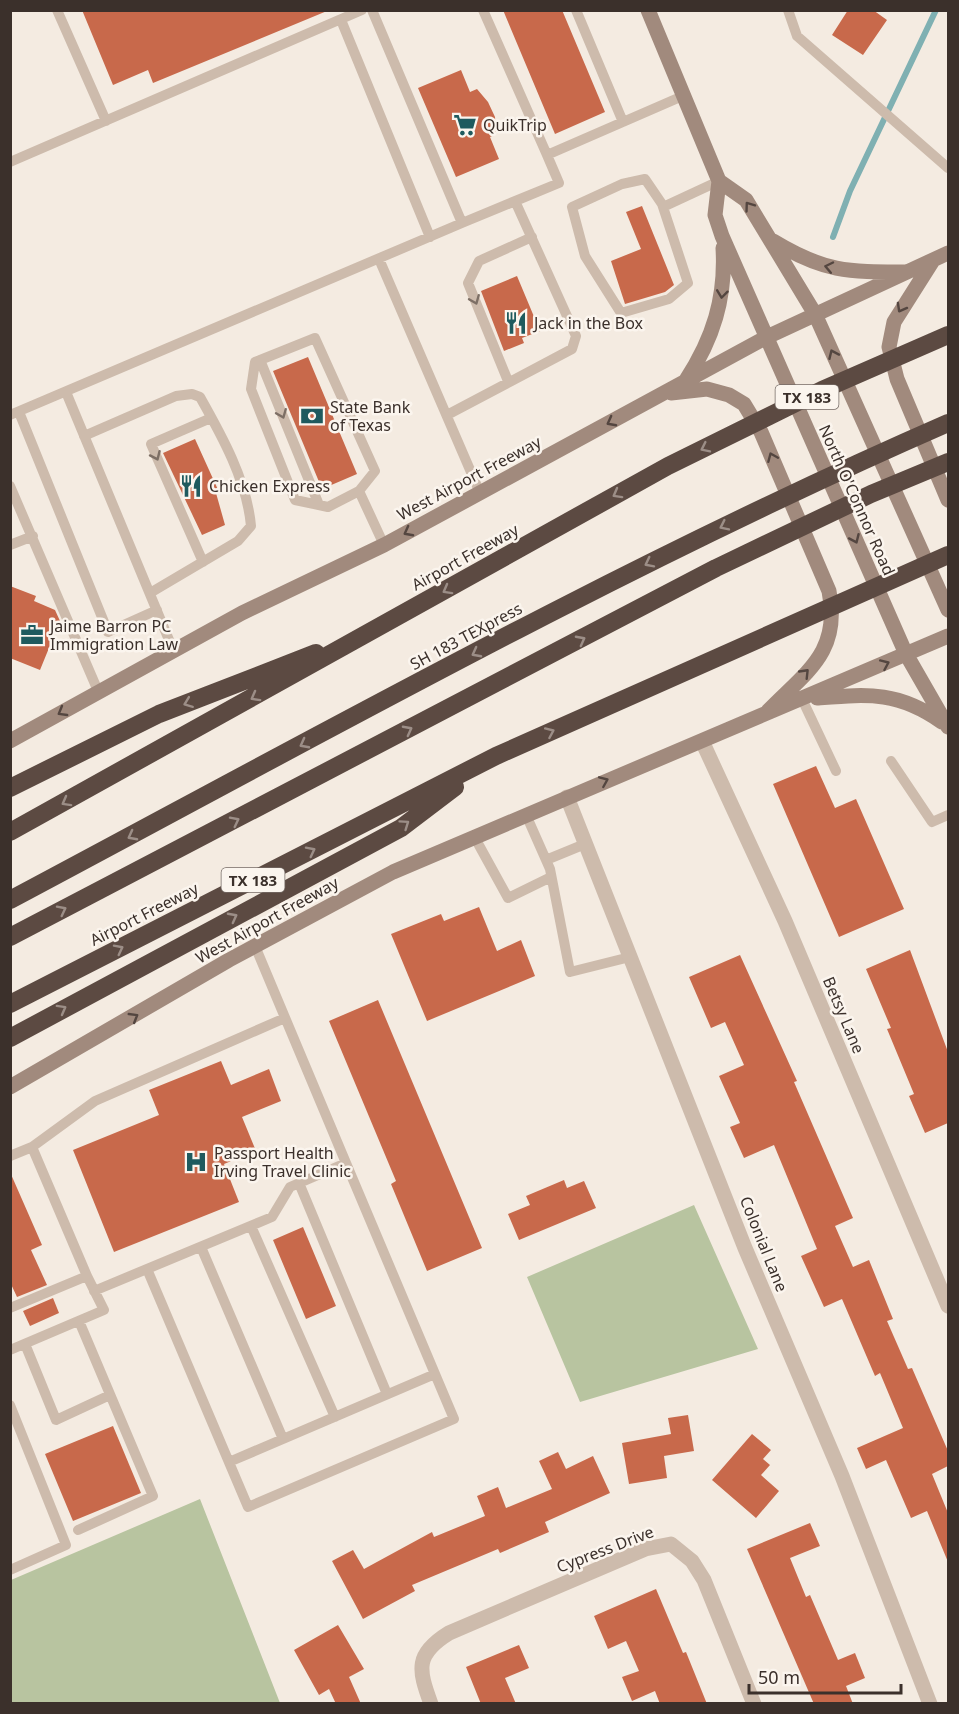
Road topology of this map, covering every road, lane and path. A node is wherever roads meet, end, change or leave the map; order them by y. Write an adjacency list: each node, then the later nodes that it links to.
1 (57, 10): 10 (lane)
2 (363, 10): 8 (lane)
3 (372, 10): 18 (lane)
4 (483, 10): 12 (lane)
5 (576, 10): 11 (lane)
6 (648, 10): 9 (main road, North O'Connor Road)
7 (788, 10): 14 (lane)
8 (341, 20): 10 (lane); 20 (lane)
9 (685, 95): 11 (lane); 15 (main road, North O'Connor Road)
10 (106, 121): 13 (lane)
11 (623, 122): 12 (lane)
12 (547, 155): 16 (lane)
13 (10, 162)
14 (948, 168)
15 (719, 180): 17 (lane); 19 (main road, North O'Connor Road); 22 (main road, one-way to 15)
16 (515, 201): 18 (lane); 21 (lane)
17 (663, 207): 17 (lane)
18 (462, 223): 20 (lane)
19 (722, 236): 29 (main road, North O'Connor Road); 32 (main road, one-way to 32)
20 (430, 237): 24 (lane)
21 (532, 237): 31 (lane, one-way to 31); 31 (lane)
22 (771, 240): 26 (main road, one-way to 22); 27 (main road)
23 (948, 253): 25 (main road, West Airport Freeway)
24 (379, 259): 33 (lane); 36 (lane)
25 (934, 260): 26 (main road, West Airport Freeway); 44 (main road, one-way to 44)
26 (908, 272): 27 (main road, West Airport Freeway)
27 (815, 314): 29 (main road, West Airport Freeway); 53 (main road, one-way to 27)
28 (948, 335): 54 (highway, Airport Freeway / TX 183, one-way to 54)
29 (765, 338): 32 (main road, West Airport Freeway); 57 (main road, North O'Connor Road, one-way to 57)
30 (260, 360): 42 (lane); 45 (lane, one-way to 45); 45 (lane)
31 (508, 381): 36 (lane)
32 (684, 382): 34 (main road, West Airport Freeway)
33 (66, 392): 35 (lane); 39 (lane)
34 (663, 394): 43 (main road, West Airport Freeway, one-way to 43); 60 (main road, one-way to 34)
35 (15, 414): 52 (lane)
36 (447, 415): 43 (lane)
37 (211, 417): 39 (lane); 50 (lane); 50 (lane, one-way to 50)
38 (948, 423): 76 (highway, SH 183 TEXpress, one-way to 76)
39 (84, 435): 51 (lane)
40 (948, 462): 77 (highway, one-way to 40)
41 (10, 486): 46 (lane)
42 (359, 490): 45 (lane); 47 (lane)
43 (480, 493): 47 (main road, West Airport Freeway, one-way to 47)
44 (948, 501)
45 (319, 505)
46 (33, 536): 48 (lane); 58 (lane)
47 (384, 544): 56 (main road, West Airport Freeway)
48 (10, 545)
49 (948, 555): 64 (highway, Airport Freeway / TX 183, one-way to 49)
50 (202, 562): 51 (lane)
51 (150, 593): 52 (lane)
52 (157, 610): 56 (lane)
53 (948, 610)
54 (379, 628): 67 (highway, one-way to 67); 71 (highway, Airport Freeway / TX 183, one-way to 71)
55 (948, 636): 57 (main road, West Airport Freeway)
56 (174, 652): 58 (main road, West Airport Freeway)
57 (906, 654): 59 (main road, West Airport Freeway, one-way to 57); 61 (main road, North O'Connor Road)
58 (98, 692): 62 (main road, West Airport Freeway, one-way to 62)
59 (802, 699): 60 (main road, West Airport Freeway); 61 (main road); 66 (lane)
60 (764, 715): 63 (main road, West Airport Freeway)
61 (948, 727)
62 (10, 741)
63 (702, 741): 68 (main road, West Airport Freeway, one-way to 63); 93 (street, Betsy Lane)
64 (496, 756): 80 (highway, Airport Freeway / TX 183, one-way to 64); 82 (highway, one-way to 64)
65 (891, 760): 69 (lane)
66 (836, 771)
67 (10, 788)
68 (567, 797): 70 (main road, West Airport Freeway); 73 (street, Colonial Lane)
69 (948, 815)
70 (527, 817): 72 (main road, West Airport Freeway); 74 (lane)
71 (10, 832)
72 (476, 837): 75 (lane); 78 (main road, West Airport Freeway)
73 (585, 844): 74 (lane); 79 (street, Colonial Lane)
74 (546, 860): 75 (lane)
75 (551, 877): 79 (lane)
76 (10, 900)
77 (10, 938)
78 (255, 946): 81 (lane); 83 (main road, West Airport Freeway, one-way to 78)
79 (630, 957): 109 (street, Colonial Lane)
80 (10, 1004)
81 (285, 1017): 84 (lane); 86 (lane)
82 (10, 1038)
83 (10, 1087)
84 (32, 1147): 85 (lane); 91 (lane)
85 (10, 1156)
86 (346, 1163): 87 (lane); 98 (lane)
87 (299, 1183): 88 (lane); 99 (lane)
88 (252, 1226): 89 (lane); 102 (lane)
89 (201, 1247): 90 (lane); 103 (lane)
90 (147, 1269): 92 (lane); 104 (lane)
91 (87, 1276): 92 (lane); 94 (lane)
92 (94, 1291): 95 (lane)
93 (948, 1306)
94 (10, 1308)
95 (79, 1321): 96 (lane); 100 (lane)
96 (25, 1344): 97 (lane); 100 (lane)
97 (10, 1350)
98 (435, 1374): 99 (lane); 104 (lane)
99 (387, 1394): 102 (lane)
100 (111, 1395): 105 (lane)
101 (10, 1405): 106 (lane)
102 (335, 1417): 103 (lane)
103 (284, 1439): 104 (lane)
104 (229, 1462)
105 (78, 1530)
106 (10, 1570)
107 (431, 1704): 108 (street, Cypress Drive)
108 (754, 1704)
109 (930, 1704)

